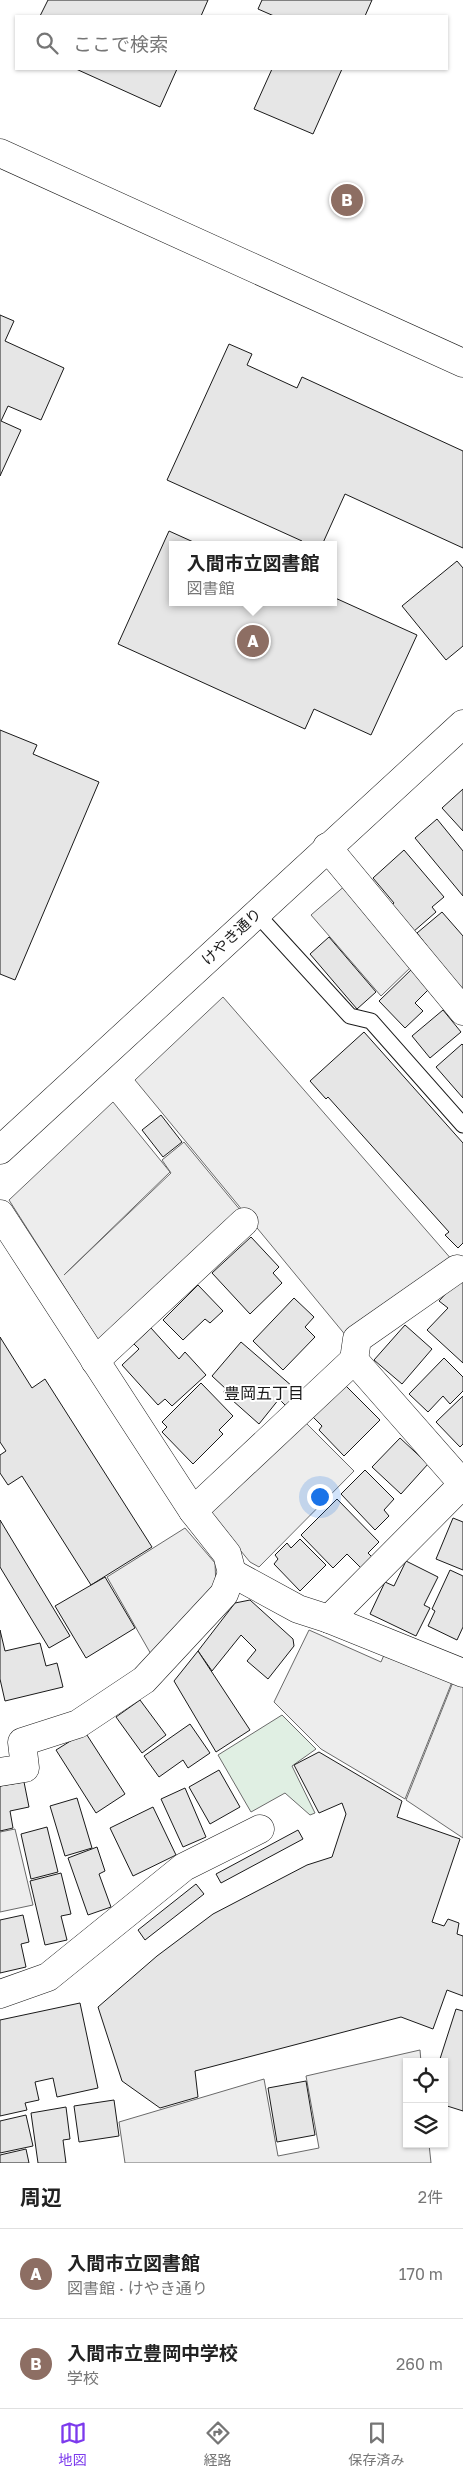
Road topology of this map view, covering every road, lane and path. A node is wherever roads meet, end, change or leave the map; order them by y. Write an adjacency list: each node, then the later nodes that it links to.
1 (0, 153): 2 (street)
2 (463, 363)
3 (463, 724): 4 (street, けやき通り)
4 (327, 847): 5 (street, けやき通り); 6 (street)
5 (256, 913): 7 (lane); 8 (street, けやき通り)
6 (463, 1011)
7 (463, 1125)
8 (0, 1150)
9 (0, 1214): 13 (street)
10 (244, 1222): 13 (street)
11 (457, 1269): 12 (street)
12 (354, 1360): 14 (street); 15 (street)
13 (95, 1361): 15 (street)
14 (463, 1484): 17 (street)
15 (192, 1511): 16 (street)
16 (232, 1573): 17 (street); 19 (street)
17 (329, 1619): 18 (street)
18 (463, 1673)
19 (0, 1772)
20 (260, 1829): 21 (street)
21 (0, 1994)

